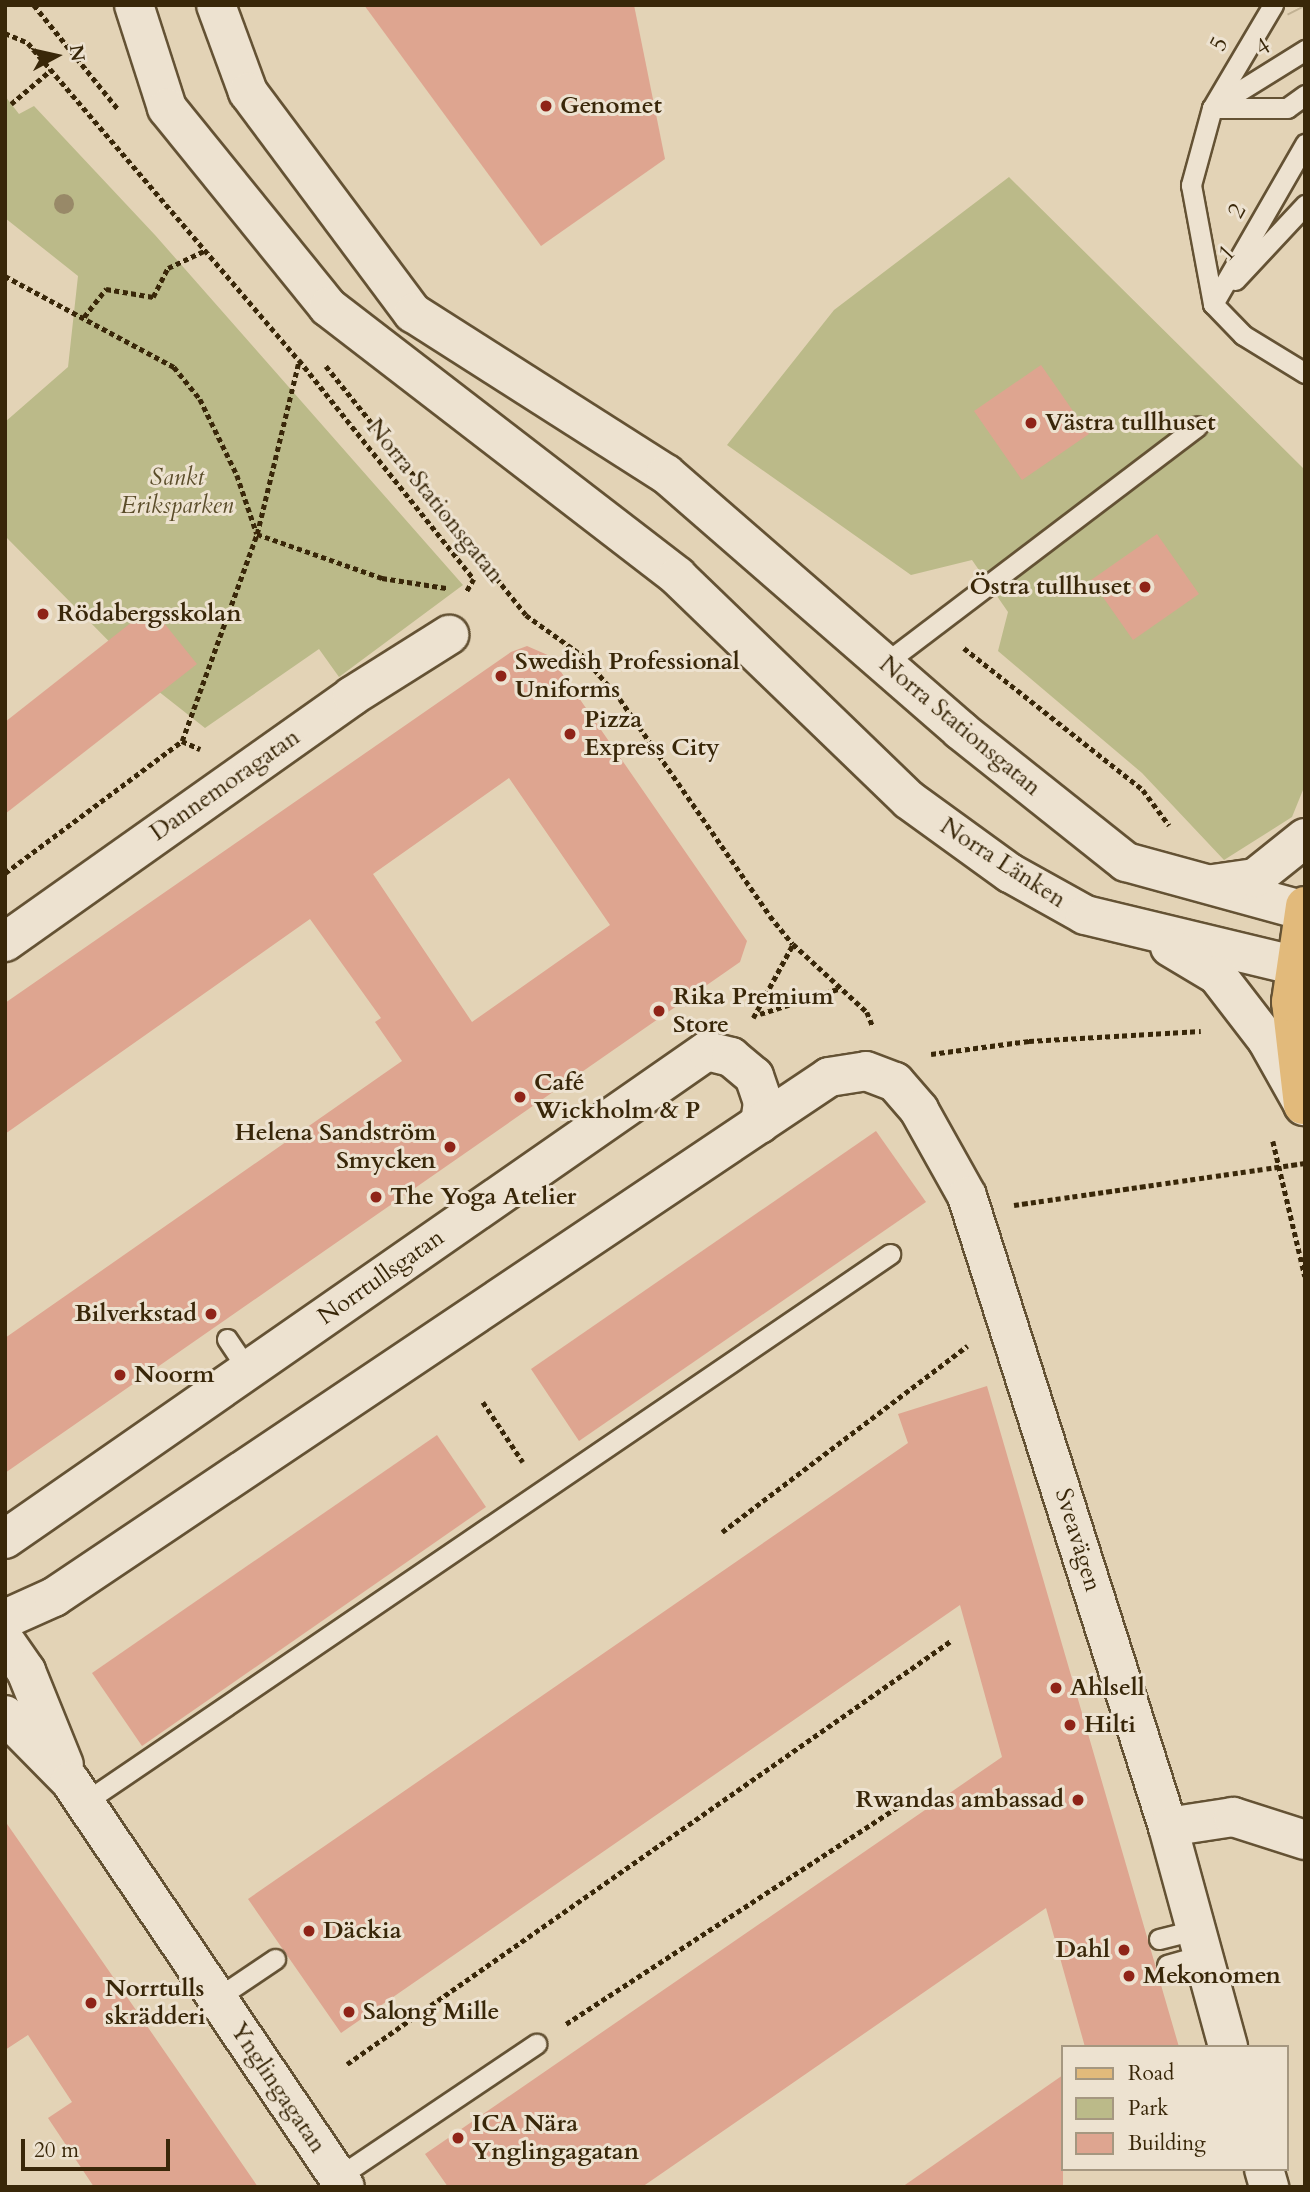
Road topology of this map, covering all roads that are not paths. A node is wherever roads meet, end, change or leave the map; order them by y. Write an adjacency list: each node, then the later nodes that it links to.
1 (134, 5): 17 (street, Norra Länken)
2 (216, 5): 13 (street, Norra Stationsgatan)
3 (1273, 5): 6 (lane, 5)
4 (1305, 50): 6 (lane, 4)
5 (1305, 95): 6 (lane)
6 (1212, 108): 9 (lane, 5)
7 (1305, 144): 9 (lane, 2)
8 (1305, 205): 9 (lane, 1)
9 (1213, 304): 10 (lane)
10 (1305, 373)
11 (1197, 426): 13 (lane)
12 (449, 635): 18 (street, Dannemoragatan)
13 (884, 664): 15 (street, Norra Stationsgatan)
14 (1305, 838): 15 (street)
15 (1201, 885): 16 (street)
16 (1304, 909): 19 (main road)
17 (1141, 930): 19 (street); 20 (street)
18 (5, 942)
19 (1300, 966): 20 (main road)
20 (1304, 1109)
21 (760, 1124): 23 (street, Norrtullsgatan); 24 (street); 28 (street, Sveavägen)
22 (890, 1254): 27 (lane)
23 (5, 1539)
24 (5, 1619)
25 (5, 1641): 27 (street, Ynglingagatan)
26 (5, 1715): 27 (street, Ynglingagatan)
27 (77, 1792): 31 (street, Ynglingagatan)
28 (1168, 1827): 29 (street); 33 (street, Sveavägen)
29 (1305, 1840)
30 (275, 1959): 31 (lane)
31 (217, 1998): 34 (street, Ynglingagatan)
32 (536, 2044): 34 (lane)
33 (1227, 2045)
34 (342, 2182)

